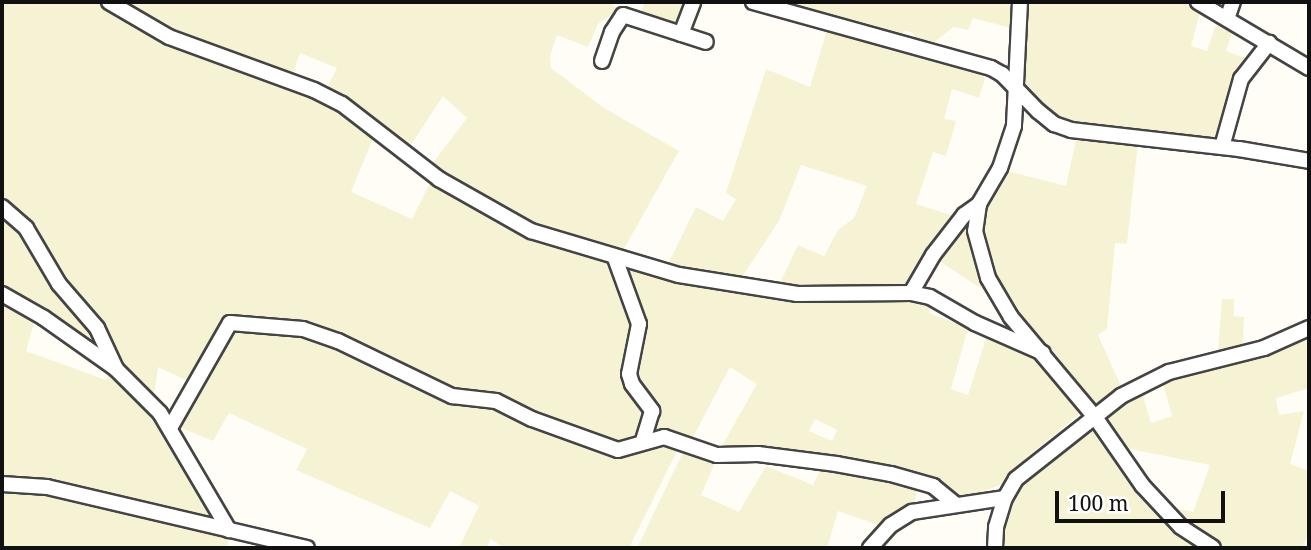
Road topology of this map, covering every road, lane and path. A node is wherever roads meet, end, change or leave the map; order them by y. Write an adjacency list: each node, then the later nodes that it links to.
1 (109, 2): 18 (street)
2 (694, 2): 8 (street)
3 (753, 2): 13 (street)
4 (1020, 2): 13 (street)
5 (1199, 2): 7 (street)
6 (1233, 2): 7 (street)
7 (1227, 19): 10 (street)
8 (681, 34): 9 (street); 11 (street)
9 (706, 42)
10 (1269, 43): 12 (street); 14 (street)
11 (602, 61)
12 (1309, 68)
13 (1016, 87): 14 (street); 16 (street)
14 (1222, 147): 15 (street)
15 (1309, 161)
16 (979, 204): 20 (street); 22 (street)
17 (2, 207): 23 (street)
18 (615, 258): 20 (street); 26 (street)
19 (2, 293): 23 (street)
20 (911, 293): 22 (street)
21 (1309, 328): 24 (street)
22 (1043, 353): 24 (street)
23 (116, 369): 25 (street)
24 (1095, 417): 28 (street); 35 (street)
25 (170, 428): 26 (street); 30 (street)
26 (643, 440): 29 (street)
27 (2, 484): 30 (street)
28 (1005, 498): 29 (street); 34 (street)
29 (955, 504): 33 (street)
30 (232, 531): 31 (street); 32 (street)
31 (243, 548)
32 (307, 548)
33 (870, 548)
34 (995, 548)
35 (1213, 548)

